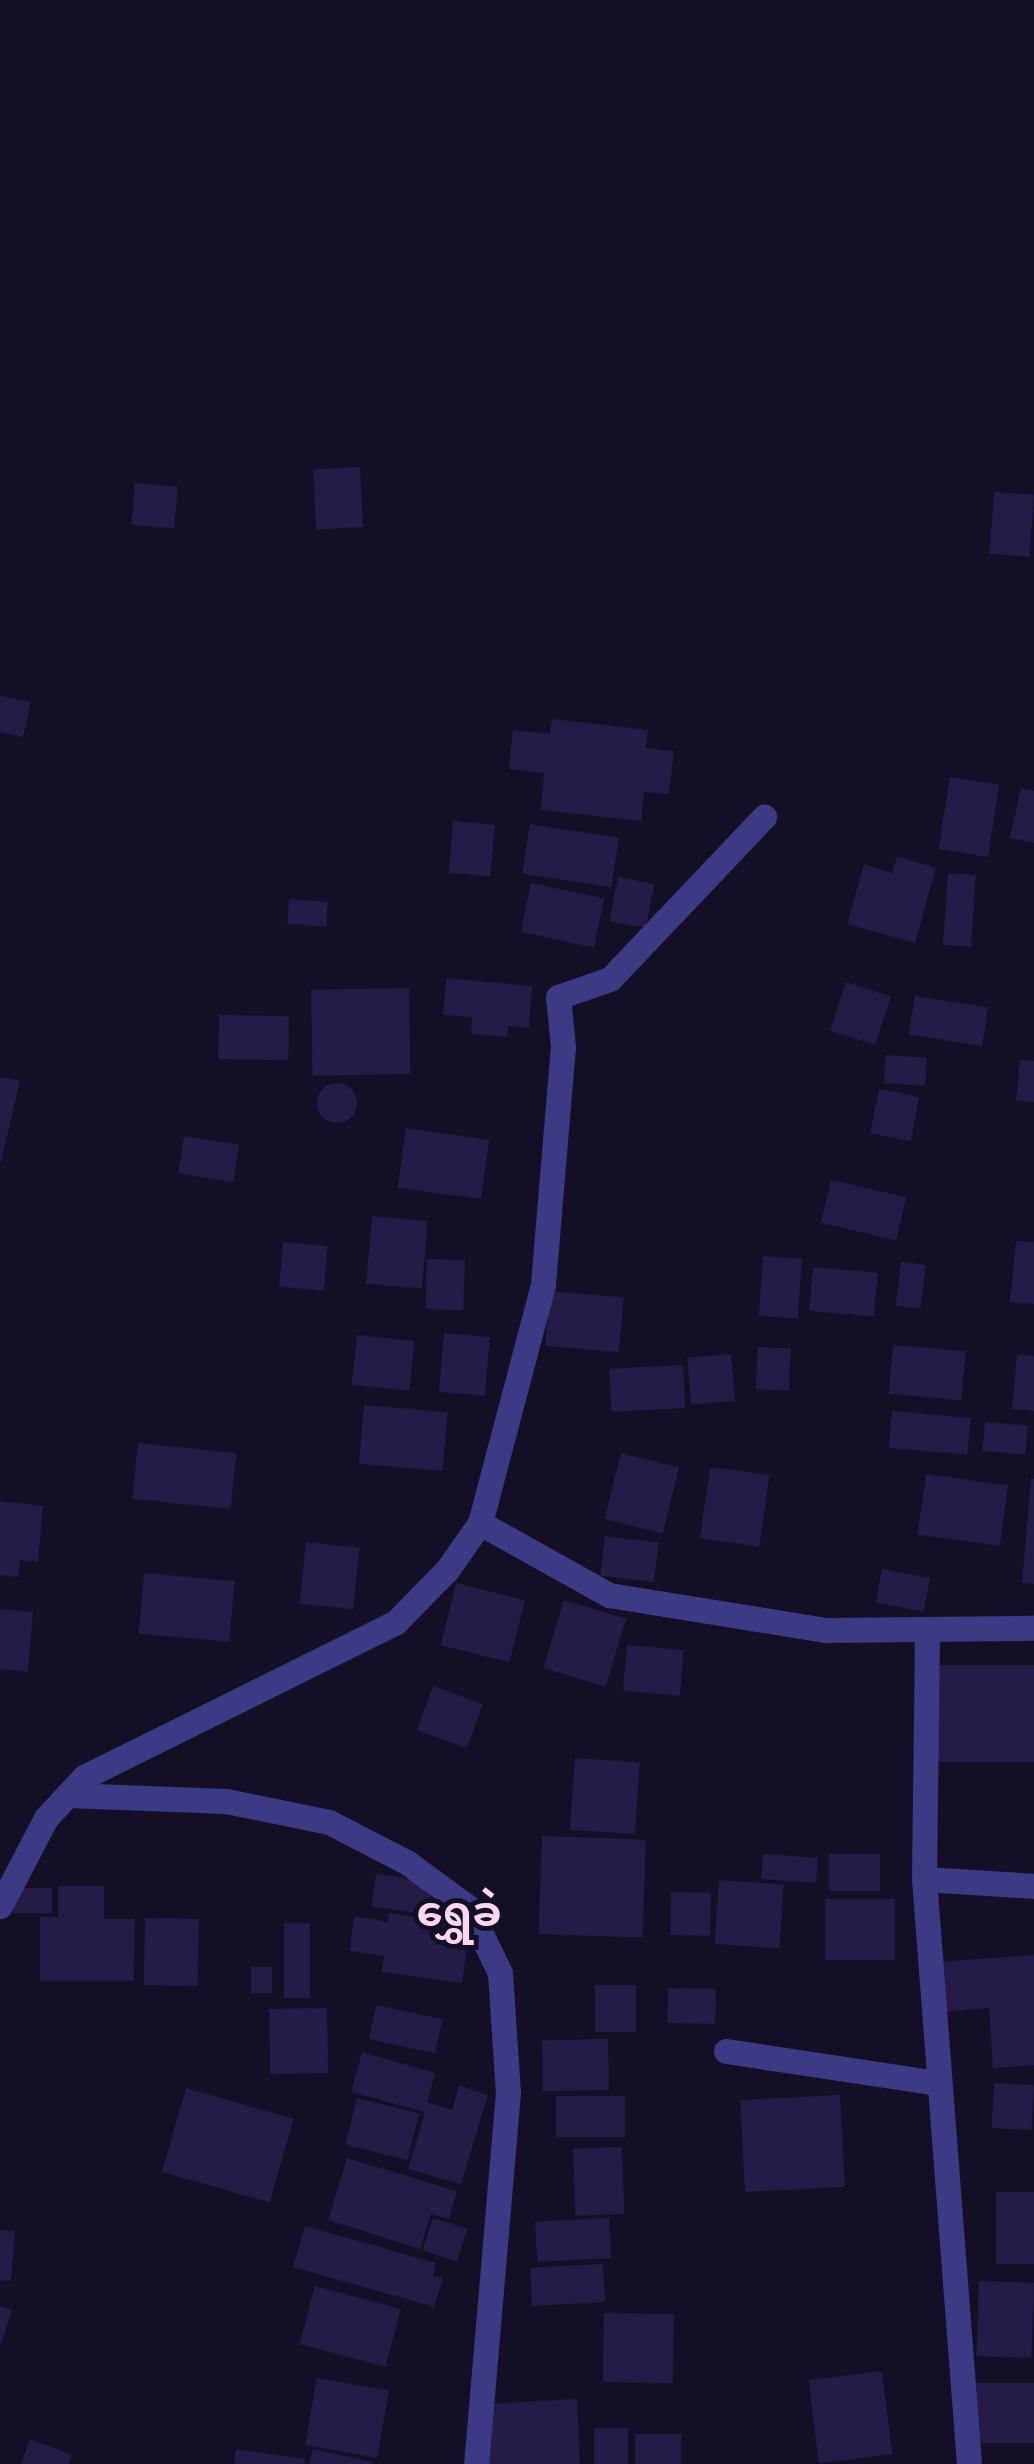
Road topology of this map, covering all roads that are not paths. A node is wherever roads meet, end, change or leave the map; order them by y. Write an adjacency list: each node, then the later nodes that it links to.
1 (764, 816): 2 (street)
2 (480, 1523): 4 (street); 5 (street)
3 (1034, 1628): 4 (street)
4 (928, 1634): 6 (street)
5 (67, 1795): 8 (street); 11 (street)
6 (924, 1879): 7 (street); 10 (street)
7 (1034, 1886)
8 (0, 1906)
9 (726, 2051): 10 (street)
10 (938, 2083): 12 (street)
11 (476, 2464)
12 (969, 2464)

